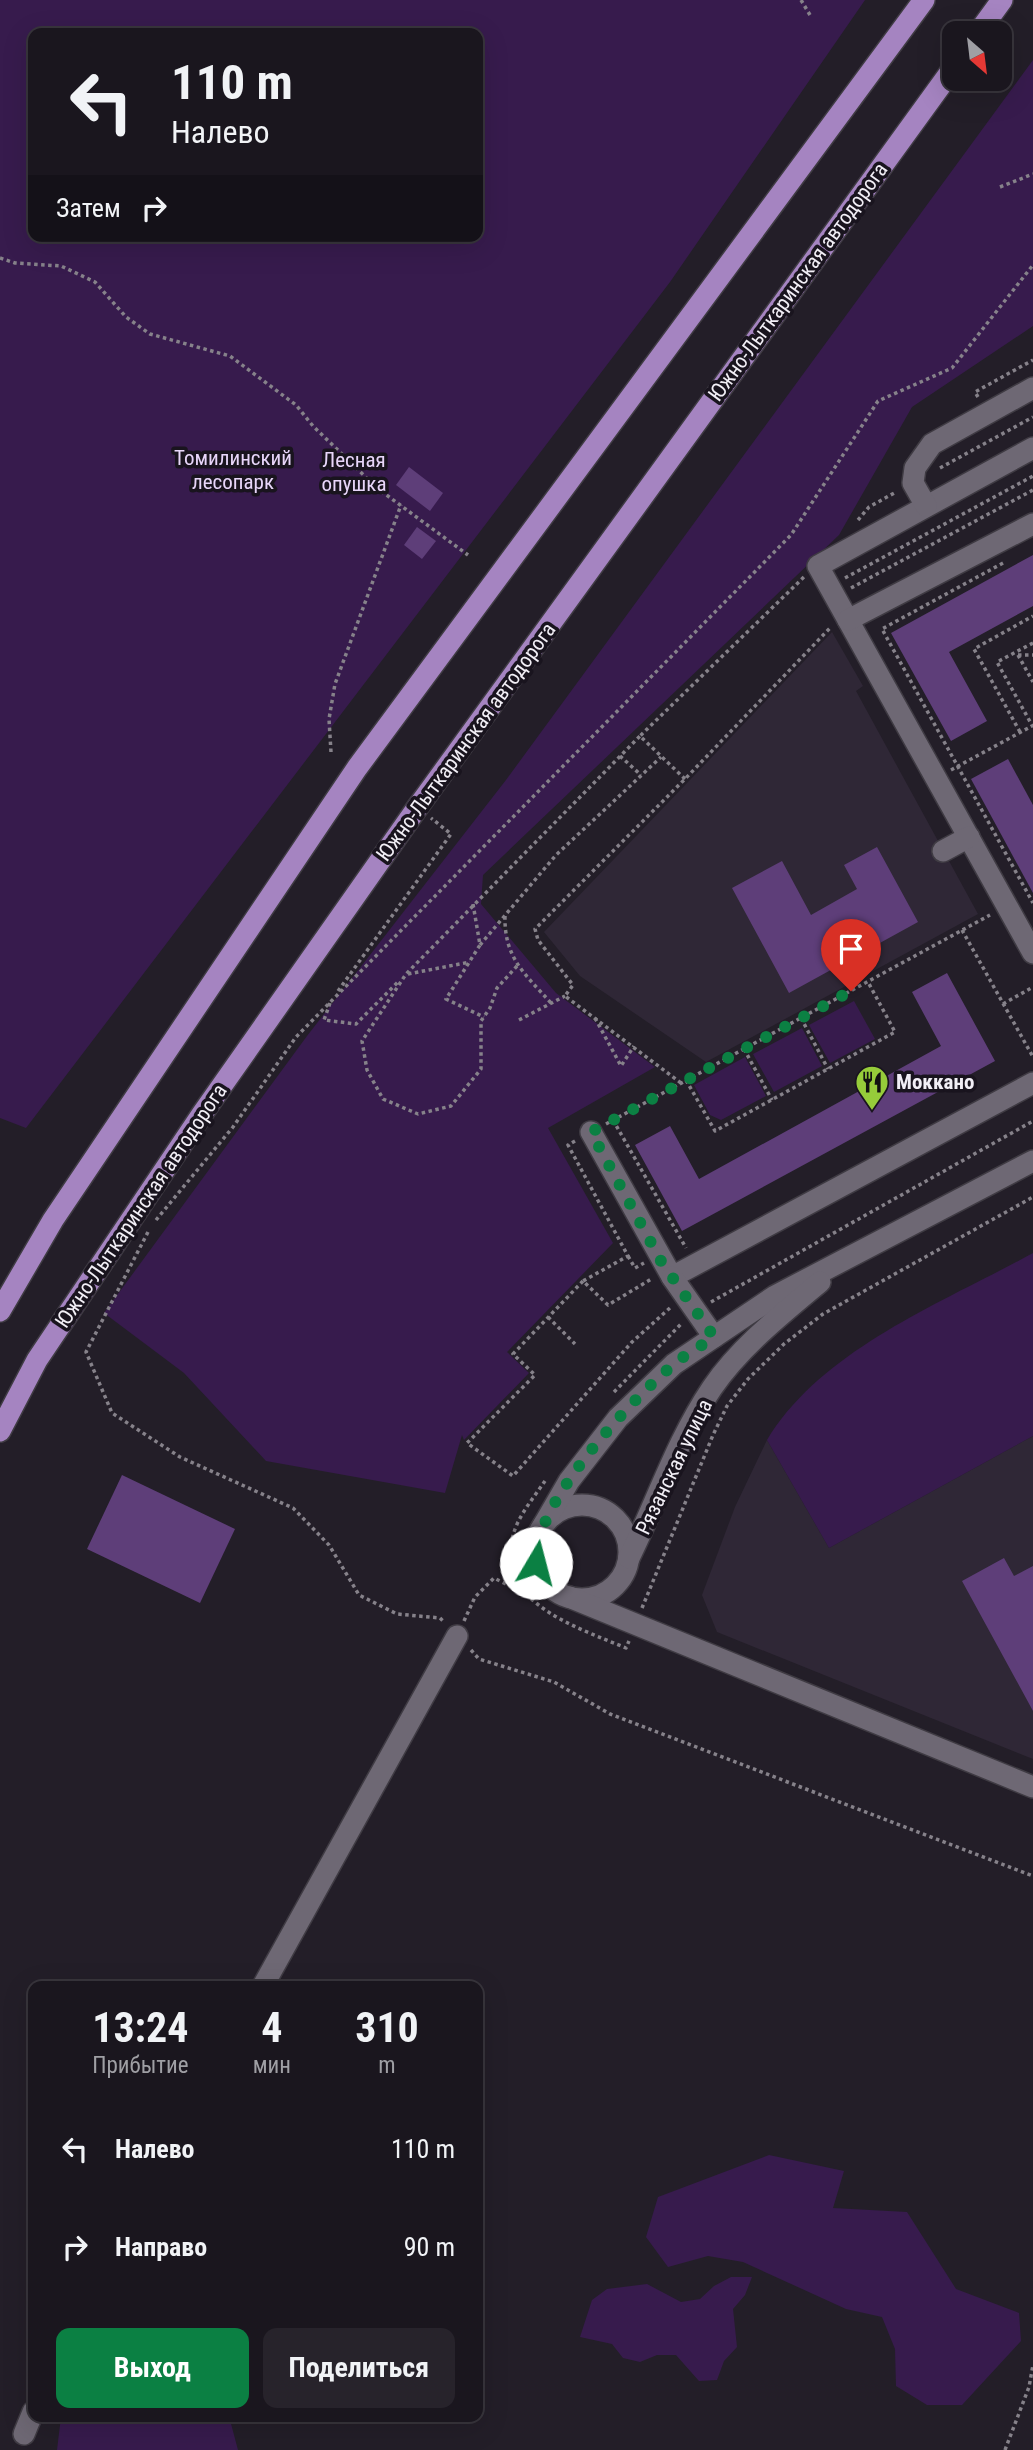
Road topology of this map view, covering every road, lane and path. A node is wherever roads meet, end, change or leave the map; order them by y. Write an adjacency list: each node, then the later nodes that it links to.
1 (801, 0): 4 (path)
2 (924, 0): 88 (main road)
3 (1002, 0): 5 (main road)
4 (810, 15)
5 (987, 21)
6 (942, 84): 92 (main road, Южно-Лыткаринская автодорога)
7 (1033, 174): 8 (path)
8 (1000, 187)
9 (0, 258): 17 (path)
10 (1033, 265): 63 (path)
11 (1033, 360): 13 (path)
12 (1033, 388): 18 (street)
13 (975, 391)
14 (1033, 448): 18 (street)
15 (1033, 476): 22 (path)
16 (1033, 490): 24 (path)
17 (401, 505): 20 (path); 38 (path)
18 (926, 506): 26 (street)
19 (1033, 524): 26 (street)
20 (468, 555)
21 (1010, 560): 41 (path)
22 (845, 578)
23 (799, 582): 37 (path)
24 (851, 588)
25 (1033, 616): 36 (path)
26 (848, 620): 43 (street); 44 (path)
27 (1033, 643): 28 (path)
28 (1012, 654): 29 (path); 34 (path)
29 (1018, 655): 30 (path); 32 (path)
30 (1033, 655)
31 (1033, 668): 32 (path)
32 (1027, 671): 33 (path)
33 (1033, 682)
34 (1030, 718): 35 (path)
35 (1033, 727): 36 (path)
36 (1020, 732): 41 (path)
37 (640, 736): 39 (path); 40 (path)
38 (331, 752)
39 (620, 756): 42 (path); 48 (path)
40 (661, 757): 42 (path); 44 (path)
41 (958, 766): 43 (path); 49 (path)
42 (641, 775): 51 (path)
43 (935, 778): 46 (street)
44 (685, 779): 61 (path)
45 (429, 817): 63 (path)
46 (968, 837): 47 (street); 50 (street)
47 (943, 851)
48 (473, 904): 53 (path); 57 (path)
49 (1033, 904)
50 (1007, 906): 52 (path); 54 (street)
51 (505, 916): 53 (path); 56 (path)
52 (962, 930): 58 (path); 65 (path)
53 (480, 945): 55 (path)
54 (1033, 953)
55 (470, 962): 57 (path); 66 (path)
56 (517, 965): 64 (path); 66 (path)
57 (406, 974): 63 (path); 66 (path)
58 (868, 982): 62 (path); 73 (path)
59 (1033, 987): 65 (path)
60 (830, 995): 62 (path)
61 (565, 996): 64 (path); 67 (path)
62 (834, 1000): 68 (path)
63 (332, 1001): 98 (path)
64 (551, 1003): 69 (path)
65 (1003, 1004): 72 (path)
66 (484, 1017)
67 (594, 1017): 70 (path); 70 (path)
68 (800, 1018): 71 (path); 73 (path)
69 (519, 1020)
70 (634, 1046): 75 (path)
71 (744, 1049): 74 (path); 77 (path)
72 (1033, 1057)
73 (828, 1069): 77 (path)
74 (686, 1080): 75 (path); 77 (path)
75 (681, 1083): 78 (path)
76 (1033, 1083): 84 (street)
77 (772, 1100)
78 (613, 1120): 79 (path); 82 (path)
79 (591, 1132): 84 (street); 85 (path)
80 (1033, 1161): 83 (street, Рязанская улица)
81 (1033, 1197): 95 (path)
82 (685, 1248)
83 (842, 1262): 90 (street, Рязанская улица); 94 (street, Рязанская улица)
84 (672, 1277): 86 (street)
85 (583, 1281): 87 (path); 89 (path)
86 (683, 1296): 89 (path); 90 (street)
87 (608, 1305)
88 (0, 1311)
89 (548, 1317): 91 (path)
90 (714, 1337): 93 (street, Рязанская улица)
91 (575, 1343)
92 (0, 1431)
93 (540, 1531): 94 (street); 97 (street)
94 (629, 1558): 97 (street)
95 (653, 1580)
96 (526, 1594): 98 (path)
97 (569, 1597): 99 (street)
98 (457, 1636): 100 (path); 101 (street)
99 (1031, 1784)
100 (1033, 1875)
101 (266, 1981)
102 (1033, 2365): 105 (path)
103 (29, 2422): 104 (street)
104 (24, 2434)
105 (1005, 2450)

